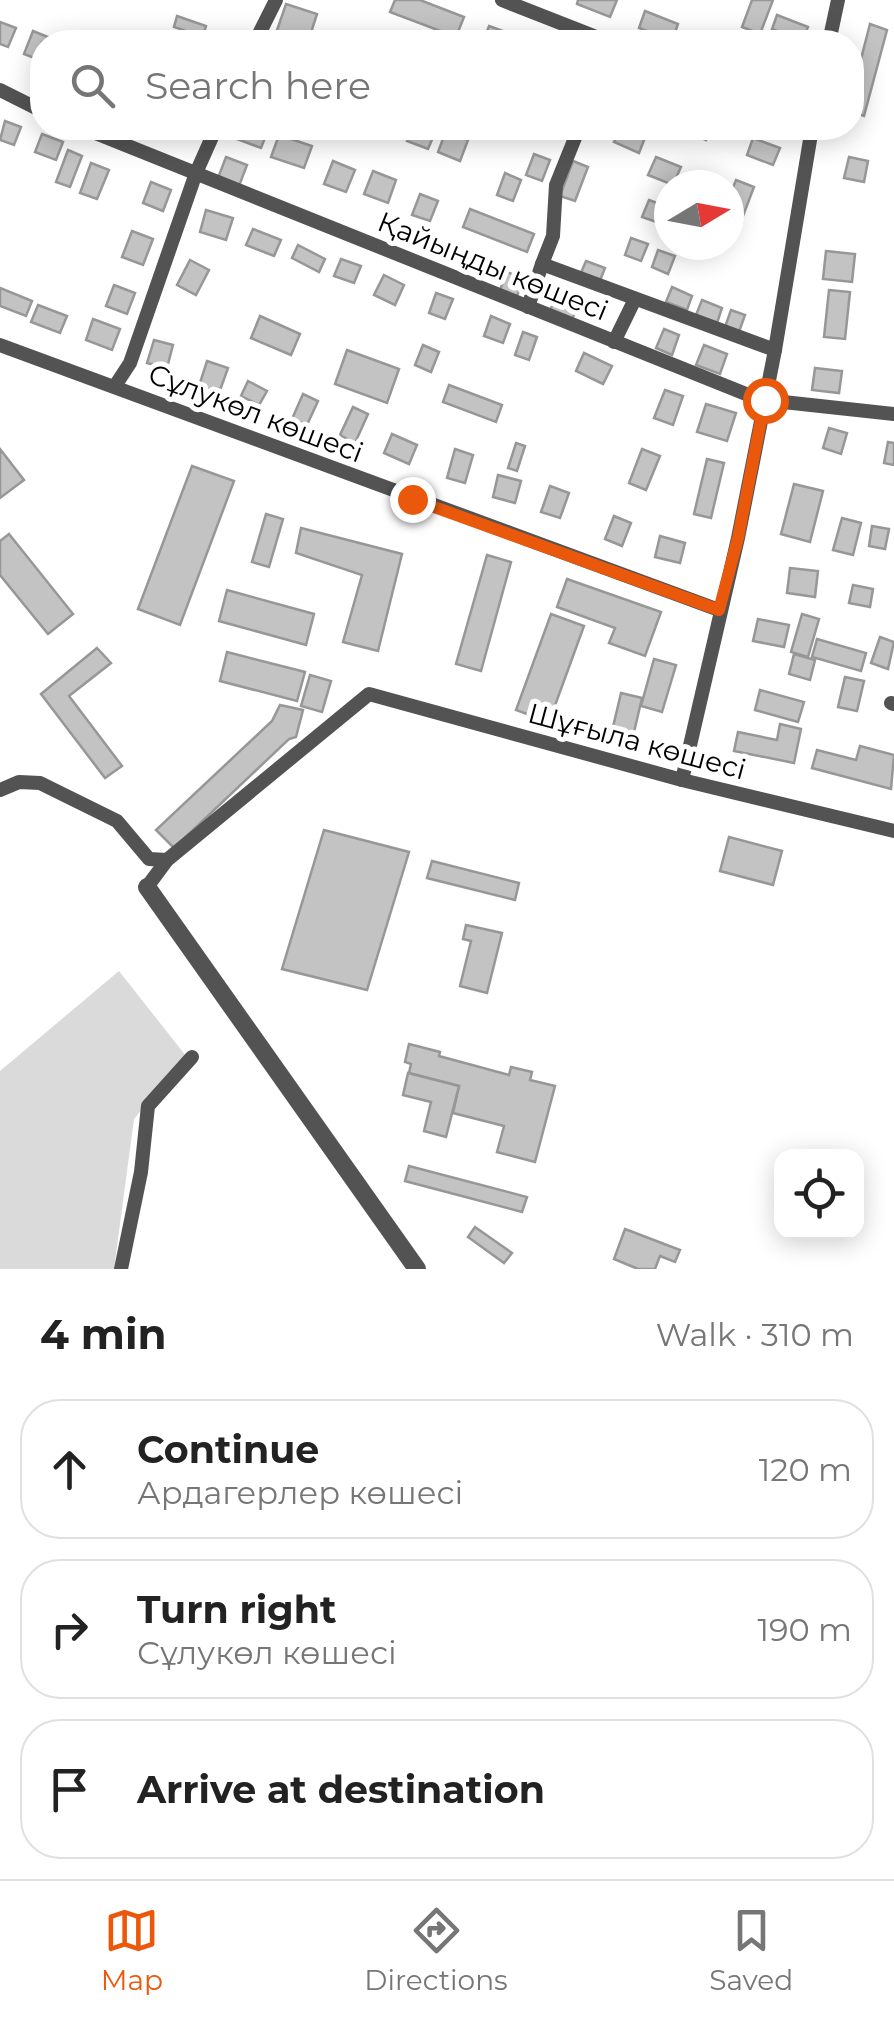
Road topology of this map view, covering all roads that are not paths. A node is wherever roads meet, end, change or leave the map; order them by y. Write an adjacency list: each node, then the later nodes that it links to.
1 (276, 0): 4 (street)
2 (502, 0): 5 (street)
3 (838, 0): 6 (street)
4 (261, 30)
5 (578, 30)
6 (832, 30)
7 (0, 90): 8 (street)
8 (30, 105)
9 (113, 140): 13 (street, Қайыңды көшесі)
10 (211, 140): 13 (street)
11 (573, 140): 14 (street)
12 (810, 140): 19 (street)
13 (196, 173): 16 (street, Қайыңды көшесі); 20 (street)
14 (542, 264): 15 (street); 16 (street)
15 (635, 299): 17 (street); 19 (street)
16 (528, 307): 17 (street, Қайыңды көшесі)
17 (614, 342): 21 (street, Қайыңды көшесі)
18 (0, 345): 20 (street, Сұлукөл көшесі)
19 (775, 350): 21 (street)
20 (115, 386): 23 (street, Сұлукөл көшесі)
21 (765, 400): 22 (street, Қайыңды көшесі); 23 (street)
22 (894, 414)
23 (719, 610): 24 (street)
24 (682, 780): 26 (street, Шұғыла көшесі); 27 (street, Шұғыла көшесі)
25 (0, 790): 27 (street)
26 (894, 831)
27 (167, 860): 28 (street)
28 (147, 887): 31 (street)
29 (192, 1057): 30 (street)
30 (121, 1269)
31 (416, 1269)

